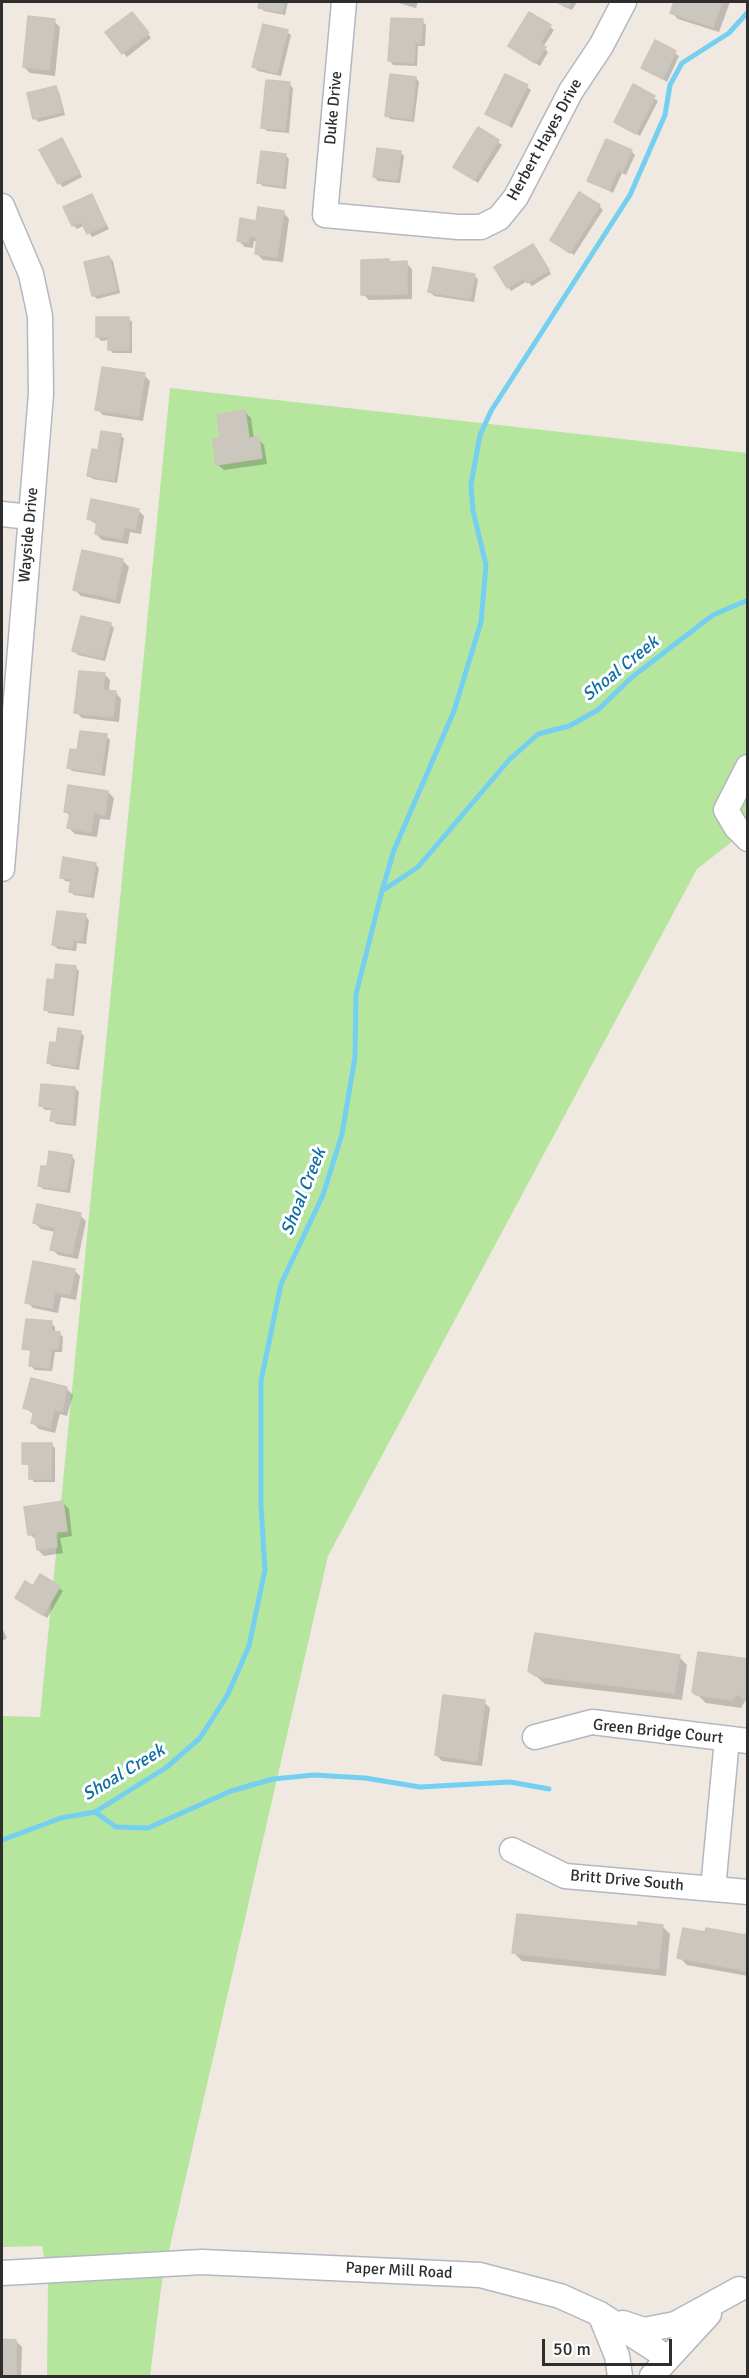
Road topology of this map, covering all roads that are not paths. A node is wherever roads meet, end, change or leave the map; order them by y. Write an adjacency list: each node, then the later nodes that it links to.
1 (344, 2): 4 (street, Duke Drive)
2 (624, 2): 4 (street, Herbert Hayes Drive)
3 (2, 206): 6 (street, Wayside Drive)
4 (325, 215)
5 (2, 514): 6 (street)
6 (30, 516): 8 (street, Wayside Drive)
7 (747, 767): 9 (street)
8 (4, 812): 10 (street, Wayside Drive)
9 (747, 838)
10 (2, 869)
11 (535, 1737): 12 (street, Green Bridge Court)
12 (737, 1740): 14 (street)
13 (512, 1850): 14 (street, Britt Drive South)
14 (713, 1889): 15 (street, Britt Drive South)
15 (747, 1892)
16 (2, 2273): 18 (street, Paper Mill Road)
17 (743, 2287): 18 (street); 19 (street, Paper Mill Road)
18 (600, 2314): 19 (street, Paper Mill Road); 20 (street)
19 (660, 2367)
20 (620, 2376)

